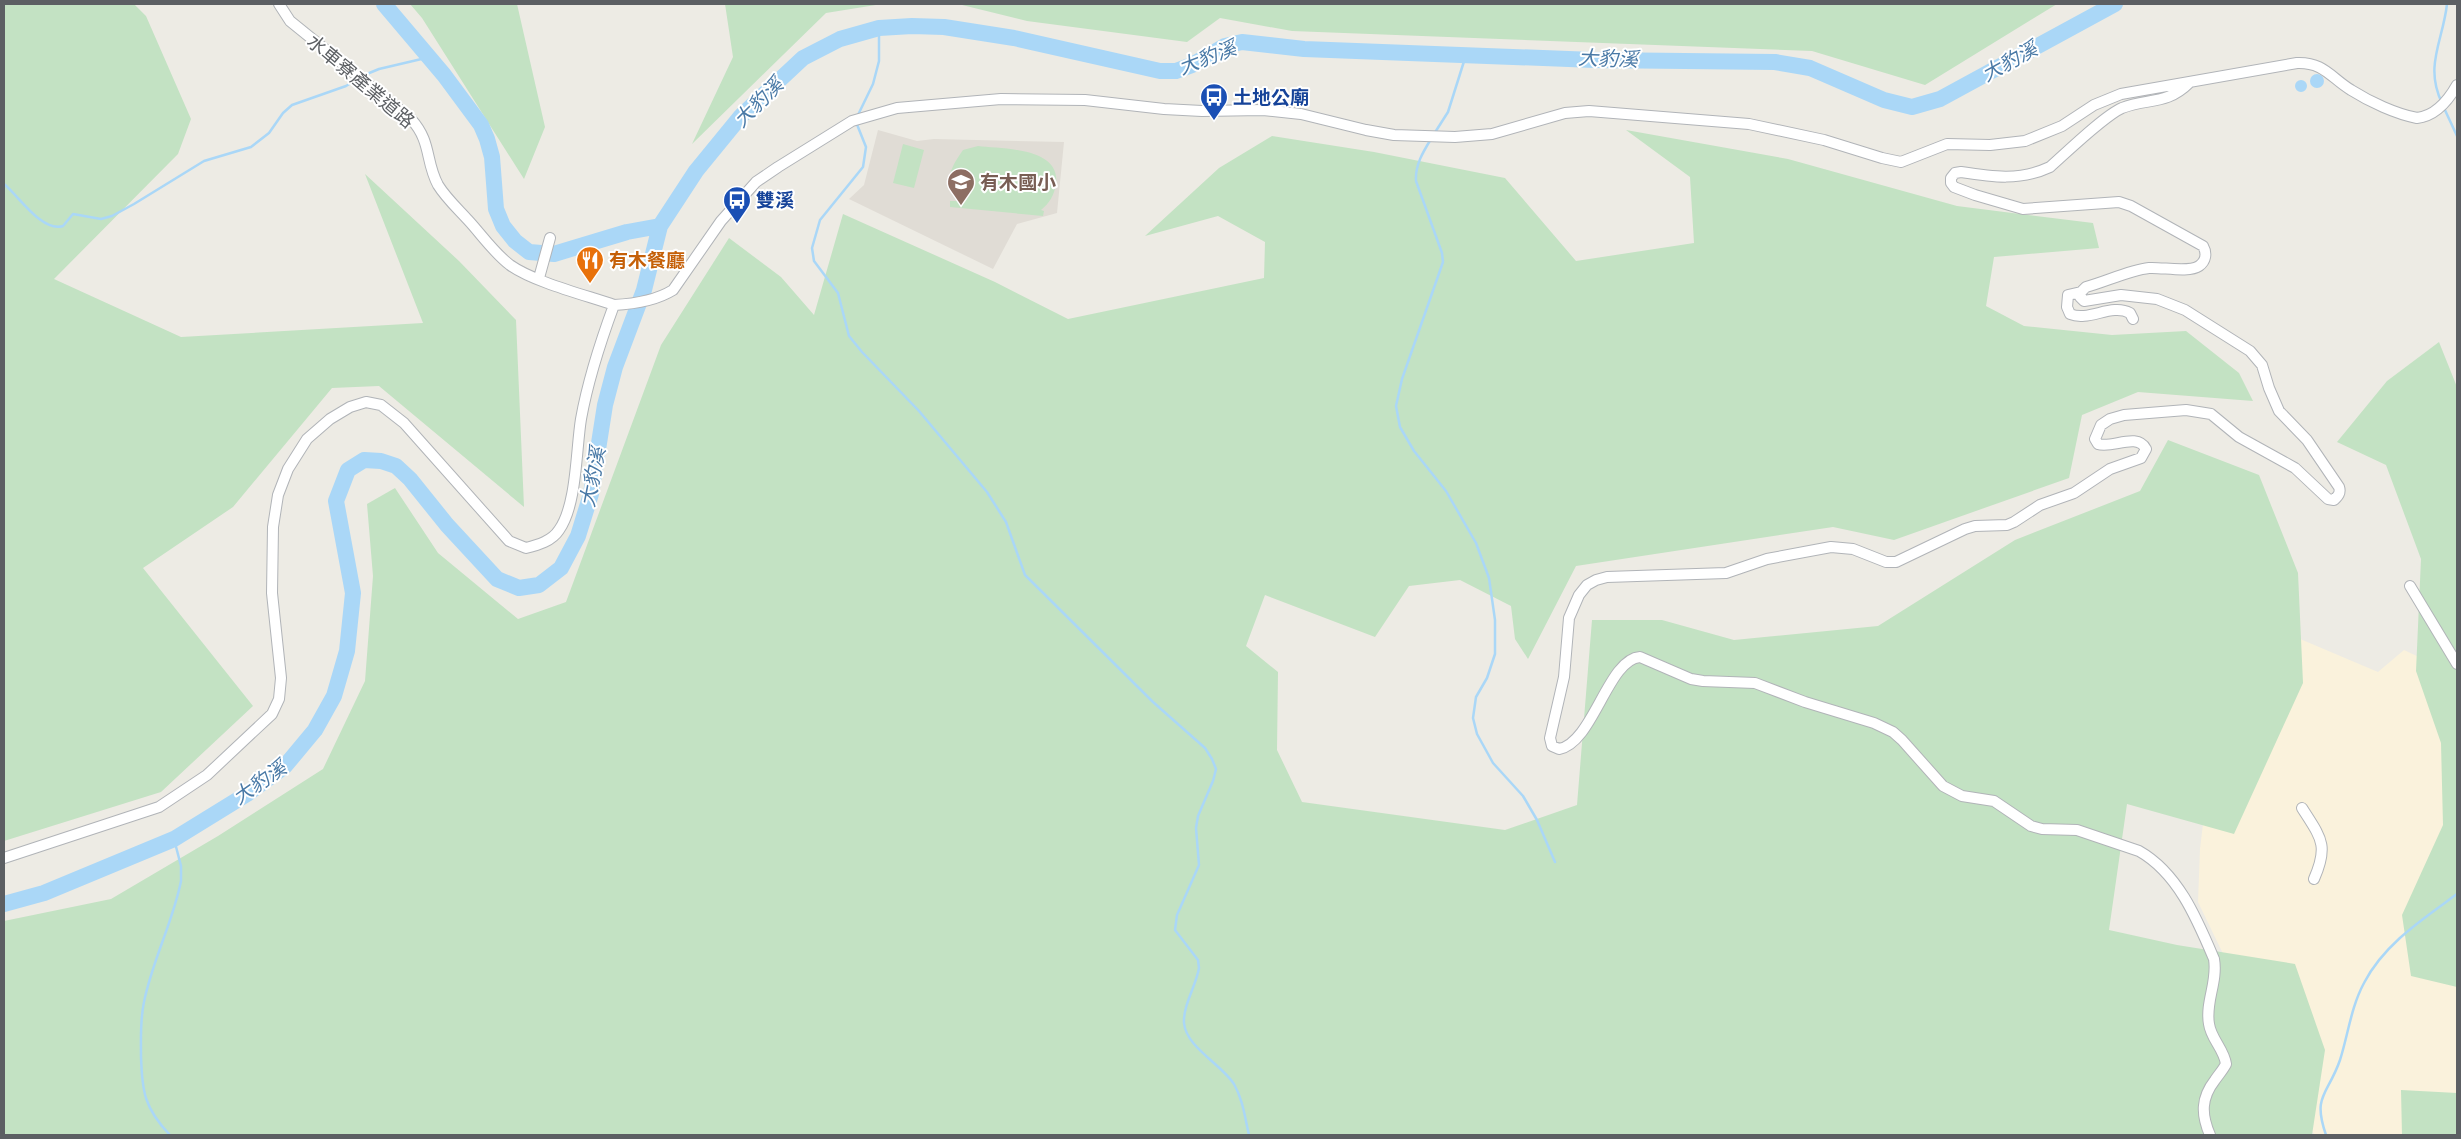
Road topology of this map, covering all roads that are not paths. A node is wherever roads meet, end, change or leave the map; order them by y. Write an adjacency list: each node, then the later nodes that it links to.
1 (278, 4): 5 (street, 水車寮產業道路)
2 (2190, 83): 3 (street); 6 (street); 7 (street, 水車寮產業道路)
3 (2457, 85)
4 (550, 238): 5 (street)
5 (540, 275): 7 (street, 水車寮產業道路)
6 (2081, 292): 8 (street); 14 (street)
7 (614, 305): 12 (street)
8 (2133, 319)
9 (2410, 586): 10 (street)
10 (2457, 664)
11 (2302, 808): 13 (street)
12 (4, 858)
13 (2314, 879)
14 (2210, 1135)

